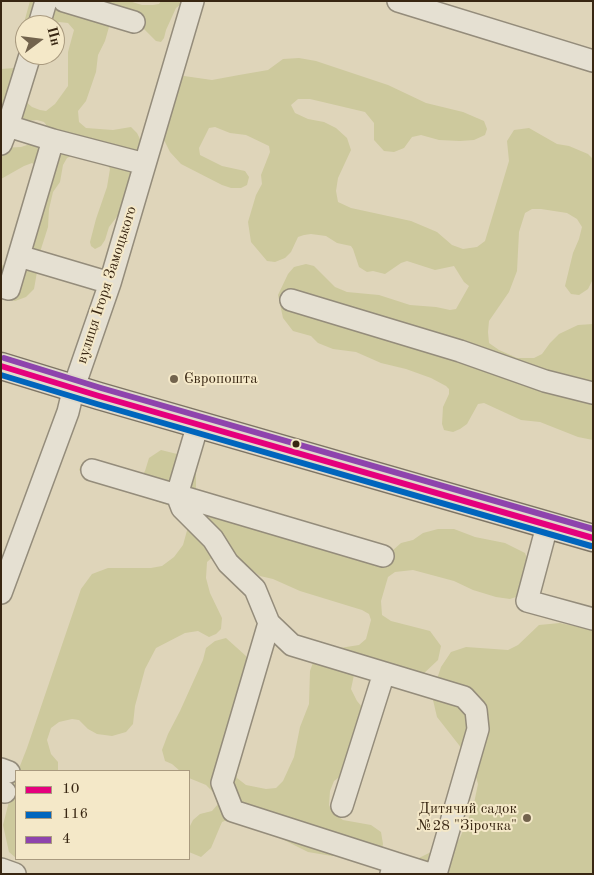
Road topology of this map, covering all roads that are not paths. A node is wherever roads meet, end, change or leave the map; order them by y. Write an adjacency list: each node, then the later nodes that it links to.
1 (46, 1): 6 (street)
2 (64, 1): 7 (street)
3 (193, 1): 12 (street, вулиця Ігоря Замоцького)
4 (398, 1): 5 (street)
5 (459, 10): 8 (street)
6 (42, 15)
7 (134, 22)
8 (593, 61)
9 (27, 65): 10 (street)
10 (5, 135): 11 (street)
11 (53, 140): 12 (street); 13 (street)
12 (145, 164): 14 (street, вулиця Ігоря Замоцького)
13 (18, 256): 14 (street); 15 (street)
14 (110, 283): 18 (street, вулиця Ігоря Замоцького)
15 (1, 287)
16 (291, 300): 19 (street)
17 (1, 366): 18 (main road)
18 (74, 388): 20 (main road); 26 (street, вулиця Ігоря Замоцького)
19 (593, 393)
20 (198, 424): 22 (street); 23 (main road)
21 (92, 470): 22 (street)
22 (177, 495): 25 (street); 29 (street)
23 (547, 526): 24 (main road); 28 (street)
24 (593, 538)
25 (383, 556)
26 (6, 562): 27 (street, вулиця Ігоря Замоцького)
27 (1, 592)
28 (593, 619)
29 (268, 623): 30 (street); 32 (street)
30 (384, 672): 31 (street); 36 (street)
31 (342, 806)
32 (393, 868): 35 (street)
33 (1, 869): 34 (street)
34 (15, 874)
35 (430, 874)
36 (436, 874)

